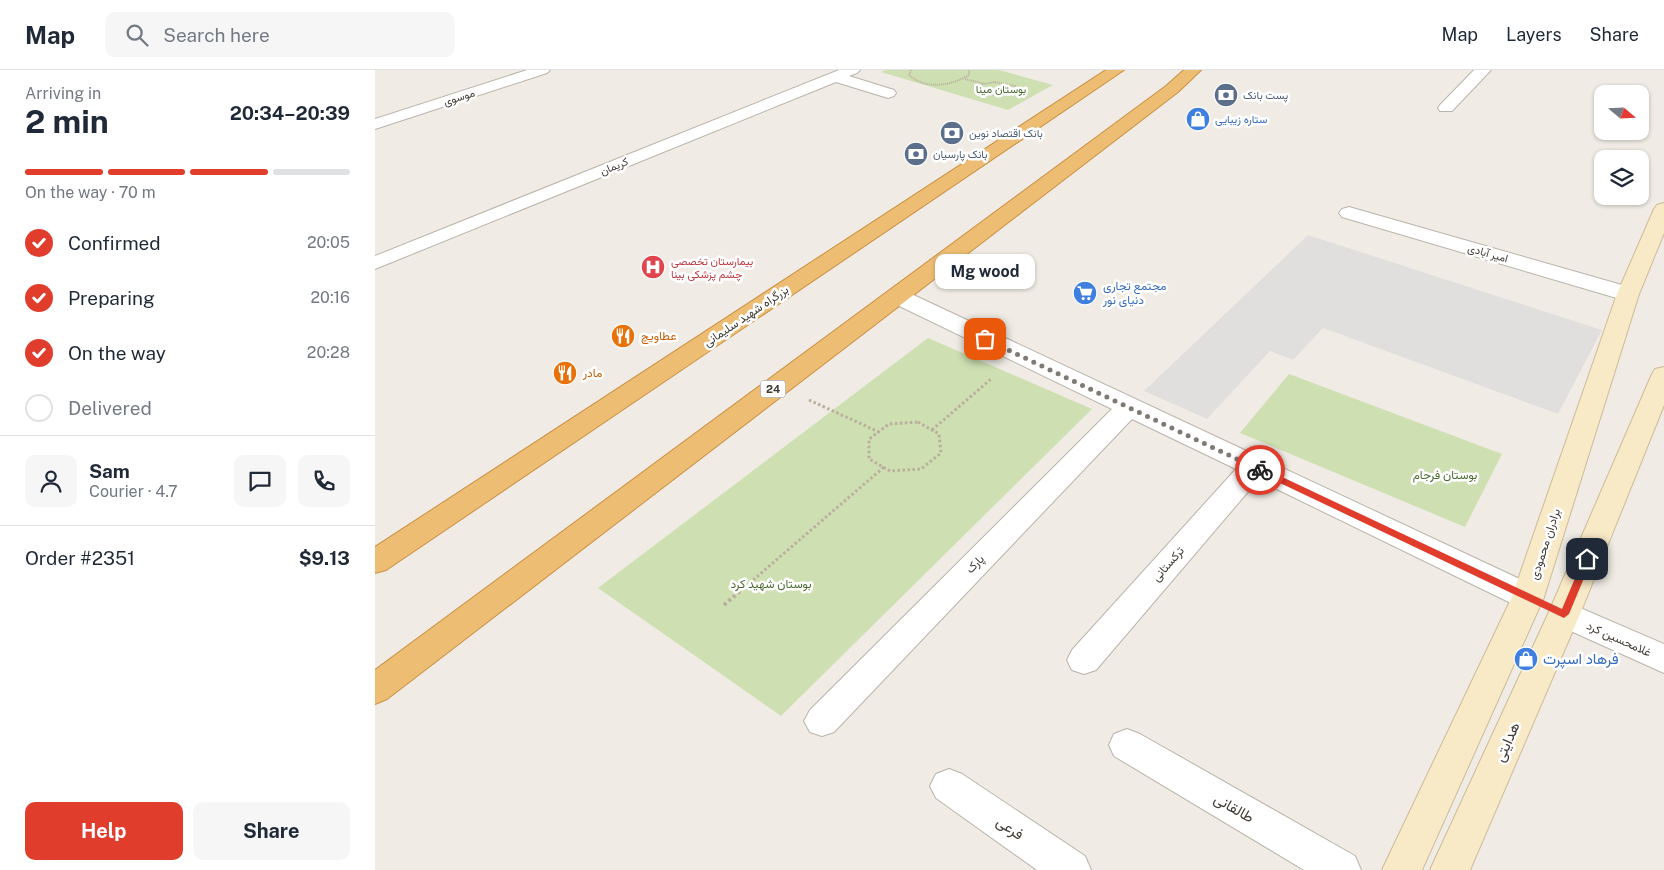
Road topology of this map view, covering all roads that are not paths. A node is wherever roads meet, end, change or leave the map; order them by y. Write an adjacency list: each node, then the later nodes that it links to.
1 (542, 70): 11 (street, موسوی)
2 (852, 70): 7 (street, کریمان)
3 (1193, 70): 8 (highway)
4 (1199, 70): 8 (highway, 24)
5 (1483, 70): 10 (street)
6 (1112, 73): 20 (highway, بزرگراه شهید سلیمانی)
7 (835, 77): 9 (street); 14 (street, کریمان)
8 (1172, 89): 16 (highway, 24)
9 (889, 93)
10 (1447, 108)
11 (375, 124)
12 (1664, 209): 15 (main road, برادران محمودی)
13 (1349, 213): 15 (street, امیر آبادی)
14 (375, 262)
15 (1628, 294): 21 (main road, برادران محمودی)
16 (897, 296): 18 (street, غلامحسین کرد); 25 (highway, 24)
17 (1664, 374): 22 (main road)
18 (1128, 408): 19 (street, غلامحسین کرد); 26 (street, پارک)
19 (1253, 467): 21 (street, غلامحسین کرد); 24 (street, ترکستانی)
20 (375, 562)
21 (1528, 597): 22 (main road, غلامحسین کرد); 31 (main road, برادران محمودی)
22 (1564, 614): 23 (street, غلامحسین کرد); 32 (main road, هدایتی)
23 (1664, 659)
24 (1084, 660)
25 (375, 689)
26 (822, 721)
27 (1127, 745): 30 (street, طالقانی)
28 (949, 786): 29 (street, فرعی)
29 (1071, 870)
30 (1341, 870)
31 (1402, 870)
32 (1450, 870)

